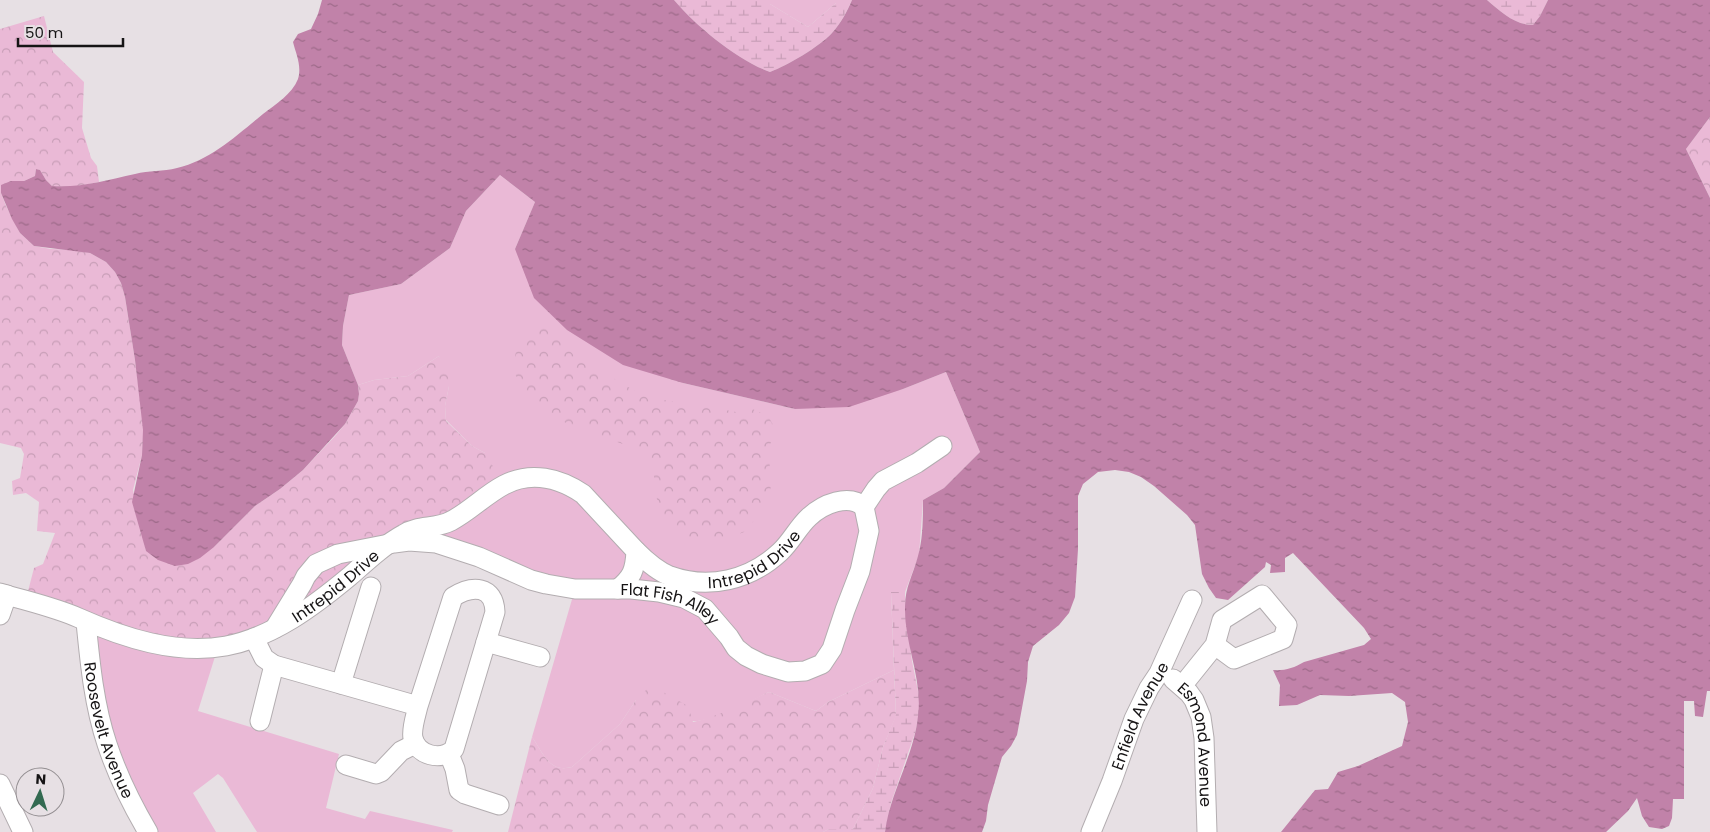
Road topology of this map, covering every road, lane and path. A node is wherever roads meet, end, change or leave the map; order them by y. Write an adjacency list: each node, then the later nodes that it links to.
1 (942, 446): 2 (street)
2 (864, 507): 4 (street, Intrepid Drive); 6 (street, Flat Fish Alley)
3 (386, 546): 4 (street, Intrepid Drive); 6 (street, Flat Fish Alley); 11 (street, Intrepid Drive); 11 (street, Flat Fish Alley)
4 (636, 551): 6 (street)
5 (371, 587): 18 (street)
6 (618, 589)
7 (4, 594): 9 (street); 10 (street, Intrepid Drive)
8 (1192, 600): 17 (street, Enfield Avenue)
9 (0, 615)
10 (86, 622): 12 (street, Intrepid Drive); 28 (street, Roosevelt Avenue)
11 (275, 628): 12 (street, Intrepid Drive)
12 (254, 638): 16 (street)
13 (486, 642): 15 (street); 20 (street); 23 (street)
14 (1215, 644): 19 (street)
15 (540, 657)
16 (274, 665): 18 (street); 21 (street)
17 (1159, 673): 19 (street, Esmond Avenue); 29 (street, Enfield Avenue)
18 (341, 684): 20 (street)
19 (1182, 686): 30 (street, Esmond Avenue)
20 (418, 706): 22 (street)
21 (260, 721)
22 (415, 744): 23 (street); 24 (street)
23 (449, 754): 26 (street)
24 (346, 766)
25 (0, 784): 27 (street)
26 (499, 805)
27 (23, 832)
28 (148, 832)
29 (1091, 832)
30 (1208, 832)

